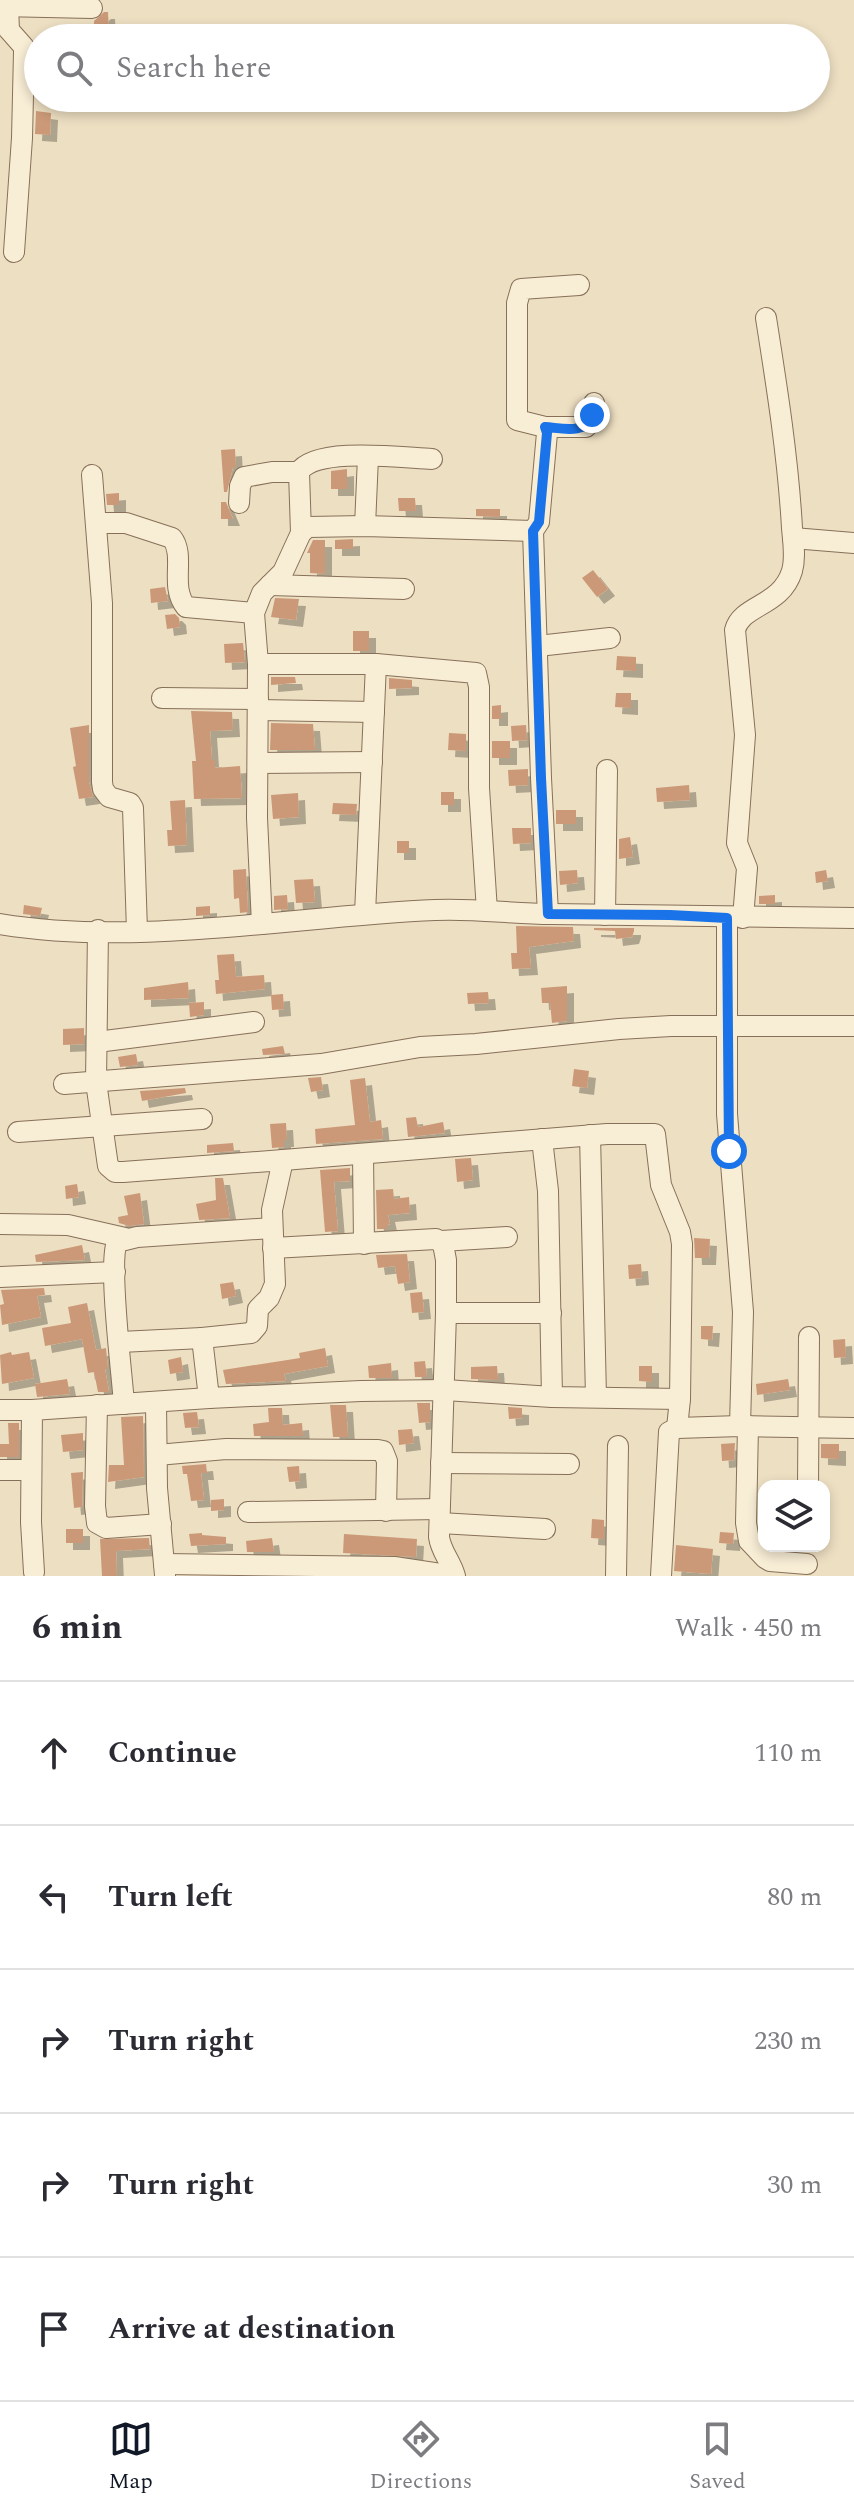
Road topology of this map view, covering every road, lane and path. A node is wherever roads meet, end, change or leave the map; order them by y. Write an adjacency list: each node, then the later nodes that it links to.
1 (4, 6): 2 (street); 3 (street)
2 (92, 8)
3 (14, 252)
4 (579, 285): 7 (street)
5 (766, 318): 17 (street)
6 (594, 403): 7 (street)
7 (545, 427): 15 (street)
8 (368, 457): 9 (street); 10 (street); 14 (street)
9 (432, 459)
10 (299, 472): 12 (street); 16 (street)
11 (92, 475): 13 (street)
12 (239, 503)
13 (96, 523): 21 (street); 41 (street)
14 (365, 526): 15 (street); 16 (street)
15 (533, 531): 23 (street)
16 (301, 533): 19 (street)
17 (793, 538): 18 (street); 36 (street)
18 (854, 543)
19 (270, 585): 20 (street); 21 (street)
20 (404, 589)
21 (254, 613): 24 (street)
22 (610, 638): 23 (street)
23 (538, 646): 34 (street)
24 (258, 664): 25 (street); 27 (street)
25 (376, 664): 28 (street); 32 (street)
26 (162, 698): 27 (street)
27 (258, 704): 28 (street); 30 (street)
28 (374, 712): 29 (street)
29 (372, 762): 30 (street); 33 (street)
30 (259, 763): 39 (street)
31 (607, 770): 35 (street)
32 (487, 911): 33 (street); 34 (street)
33 (365, 914): 39 (street)
34 (548, 914): 35 (street)
35 (605, 915): 36 (street)
36 (735, 918): 37 (street); 44 (street)
37 (854, 918)
38 (0, 924): 40 (street)
39 (262, 924): 41 (street)
40 (98, 930): 41 (street); 45 (street)
41 (137, 931)
42 (254, 1022): 45 (street)
43 (854, 1026): 44 (street)
44 (727, 1027): 46 (street); 78 (street)
45 (97, 1042): 46 (street)
46 (96, 1082): 47 (street); 49 (street)
47 (64, 1084)
48 (202, 1119): 49 (street)
49 (101, 1126): 50 (street); 54 (street)
50 (18, 1132)
51 (590, 1135): 52 (street); 70 (street); 72 (street)
52 (542, 1139): 53 (street); 64 (street)
53 (363, 1154): 54 (street); 60 (street)
54 (283, 1160): 58 (street)
55 (0, 1224): 57 (street)
56 (507, 1237): 59 (street)
57 (125, 1238): 58 (street); 61 (street)
58 (273, 1238): 60 (street); 66 (street)
59 (441, 1241): 60 (street); 63 (street)
60 (364, 1244)
61 (115, 1272): 62 (street); 67 (street)
62 (0, 1277)
63 (446, 1313): 64 (street); 68 (street)
64 (551, 1313): 69 (street)
65 (809, 1337): 79 (street)
66 (202, 1338): 67 (street); 71 (street)
67 (120, 1342): 74 (street)
68 (445, 1390): 69 (street); 71 (street); 84 (street)
69 (552, 1397): 70 (street)
70 (596, 1397): 72 (street)
71 (209, 1398): 73 (street)
72 (680, 1399): 80 (street)
73 (156, 1403): 74 (street); 83 (street)
74 (124, 1404): 75 (street)
75 (97, 1405): 77 (street); 92 (street)
76 (0, 1410): 77 (street)
77 (32, 1410): 87 (street)
78 (744, 1426): 79 (street); 80 (street); 94 (street)
79 (809, 1427): 81 (street); 88 (street)
80 (677, 1428): 99 (street)
81 (854, 1428)
82 (618, 1446): 98 (street)
83 (157, 1455): 89 (street); 92 (street)
84 (441, 1463): 85 (street); 91 (street)
85 (569, 1464)
86 (0, 1470): 87 (street)
87 (31, 1470): 96 (street)
88 (808, 1480)
89 (386, 1511): 90 (street); 91 (street)
90 (248, 1512)
91 (439, 1516): 93 (street); 97 (street)
92 (161, 1524): 95 (street)
93 (545, 1529)
94 (807, 1562)
95 (164, 1570): 97 (street)
96 (34, 1572)
97 (454, 1576)
98 (616, 1576)
99 (661, 1576)

